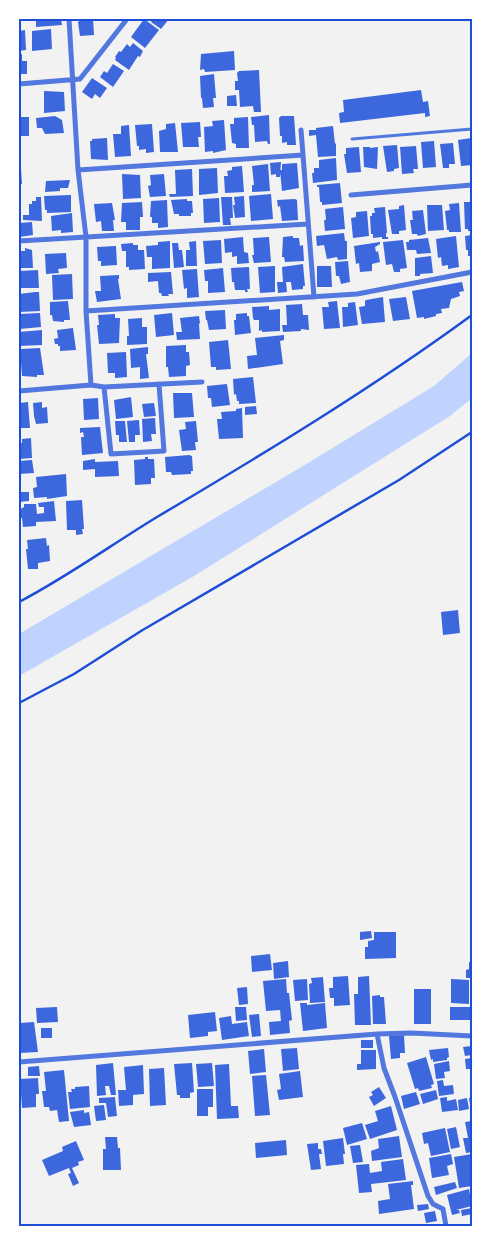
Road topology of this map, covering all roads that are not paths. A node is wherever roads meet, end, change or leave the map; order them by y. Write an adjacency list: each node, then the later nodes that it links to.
1 (69, 19): 3 (street)
2 (127, 19): 3 (street)
3 (73, 80): 4 (street); 9 (street)
4 (19, 84)
5 (472, 128): 7 (lane)
6 (301, 130): 8 (street)
7 (352, 139)
8 (303, 155): 9 (street); 12 (street)
9 (78, 170): 13 (street)
10 (472, 185): 11 (street)
11 (351, 195)
12 (308, 224): 13 (street); 16 (street)
13 (86, 237): 14 (street); 17 (street)
14 (19, 241)
15 (472, 272): 16 (street)
16 (314, 297): 17 (street)
17 (86, 311): 20 (street)
18 (202, 382): 19 (street)
19 (159, 384): 21 (street); 21 (street)
20 (91, 385): 21 (street); 22 (street)
21 (104, 387)
22 (19, 391)
23 (377, 1034): 24 (street); 25 (street); 26 (street)
24 (472, 1036)
25 (19, 1062)
26 (446, 1226)

